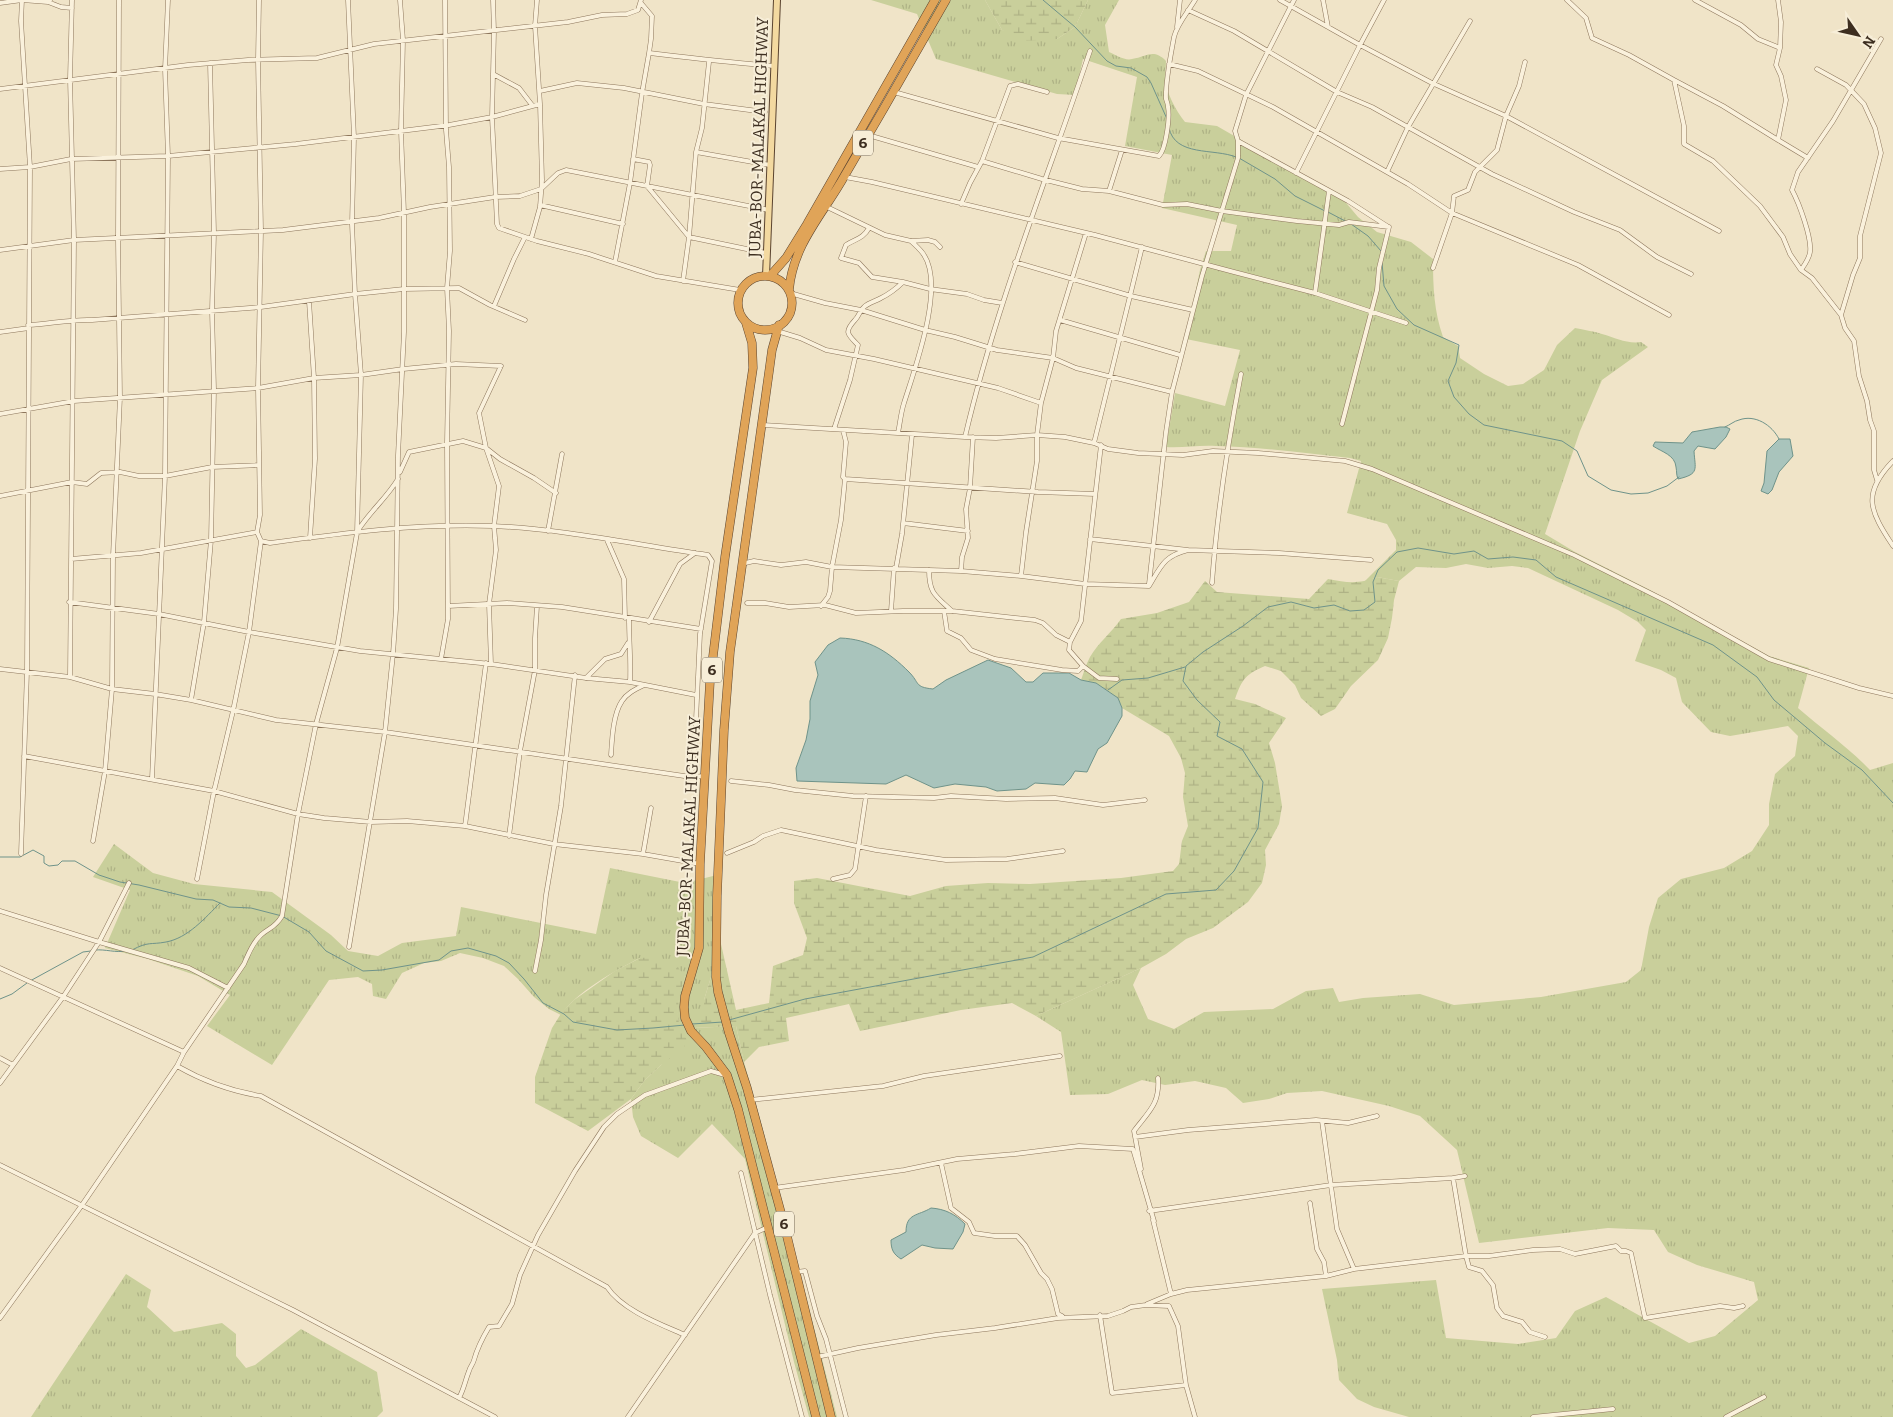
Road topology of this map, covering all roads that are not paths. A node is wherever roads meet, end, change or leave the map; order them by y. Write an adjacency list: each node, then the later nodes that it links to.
1 (22, 0): 23 (street); 25 (street); 56 (street)
2 (72, 0): 27 (street)
3 (119, 0): 51 (street)
4 (168, 0): 49 (street)
5 (259, 0): 43 (street)
6 (348, 0): 40 (street)
7 (400, 0): 36 (street)
8 (445, 0): 34 (street)
9 (493, 0): 33 (street)
10 (537, 0): 30 (street)
11 (777, 0): 48 (main road, JUBA-BOR-MALAKAL HIGHWAY)
12 (935, 0): 141 (highway, JUBA-BOR-MALAKAL HIGHWAY / 6)
13 (946, 0): 61 (highway, JUBA-BOR-MALAKAL HIGHWAY / 6)
14 (1180, 0): 31 (street)
15 (1195, 0): 28 (street)
16 (1280, 0): 26 (street)
17 (1294, 0): 26 (street)
18 (1322, 0): 32 (street)
19 (1384, 0): 37 (street)
20 (1567, 0): 54 (street)
21 (1695, 0): 38 (street)
22 (1778, 0): 38 (street)
23 (49, 1): 27 (street)
24 (641, 2): 30 (street); 42 (street)
25 (0, 4)
26 (1290, 6): 32 (street); 41 (street)
27 (72, 8): 53 (street)
28 (1188, 10): 31 (street); 41 (street)
29 (1470, 20): 55 (street)
30 (535, 26): 33 (street); 59 (street)
31 (1177, 27): 47 (street)
32 (1328, 27): 37 (street)
33 (494, 31): 34 (street); 52 (street)
34 (445, 35): 36 (street); 107 (street)
35 (1881, 39): 58 (street)
36 (403, 40): 40 (street); 73 (street)
37 (1360, 45): 55 (street); 63 (street)
38 (1780, 48): 78 (street)
39 (1090, 50): 77 (street)
40 (349, 51): 43 (street); 76 (street)
41 (1268, 51): 63 (street); 64 (street)
42 (649, 53): 44 (street); 60 (street)
43 (258, 60): 46 (street); 80 (street)
44 (709, 62): 48 (street); 66 (street)
45 (1525, 62): 70 (street)
46 (210, 63): 49 (street); 83 (street)
47 (1169, 64): 64 (street); 81 (street)
48 (774, 66): 90 (main road, JUBA-BOR-MALAKAL HIGHWAY)
49 (165, 69): 51 (street); 84 (street)
50 (1817, 69): 58 (street)
51 (119, 74): 53 (street); 85 (street)
52 (493, 74): 67 (street); 69 (street)
53 (70, 79): 56 (street); 87 (street)
54 (1674, 80): 78 (street); 139 (street)
55 (1432, 82): 70 (street); 72 (street)
56 (24, 84): 57 (street); 91 (street)
57 (0, 88)
58 (1850, 90): 86 (street); 163 (street)
59 (540, 91): 60 (street); 65 (street)
60 (642, 92): 66 (street); 88 (street)
61 (892, 92): 71 (street); 75 (highway, JUBA-BOR-MALAKAL HIGHWAY / 6)
62 (1047, 92): 71 (street)
63 (1337, 92): 72 (street); 74 (street)
64 (1246, 95): 74 (street); 79 (street)
65 (540, 104): 67 (street); 101 (street)
66 (704, 104): 68 (street); 82 (street)
67 (532, 105): 69 (street)
68 (765, 112)
69 (492, 116): 73 (street); 105 (street)
70 (1506, 116): 92 (street); 120 (street)
71 (998, 121): 77 (street); 89 (street)
72 (1408, 126): 92 (street); 95 (street)
73 (401, 131): 76 (street); 112 (street)
74 (1317, 132): 95 (street); 96 (street)
75 (868, 135): 93 (street); 97 (highway, JUBA-BOR-MALAKAL HIGHWAY / 6)
76 (354, 136): 80 (street); 151 (street)
77 (1058, 138): 81 (street); 98 (street)
78 (1778, 140): 86 (street)
79 (1238, 141): 96 (street); 111 (street)
80 (259, 148): 83 (street); 119 (street)
81 (1122, 150): 103 (street)
82 (696, 152): 90 (street); 104 (street)
83 (211, 153): 84 (street); 122 (street)
84 (168, 156): 85 (street); 123 (street)
85 (119, 157): 87 (street); 126 (street)
86 (1808, 158): 139 (street)
87 (71, 159): 91 (street); 128 (street)
88 (633, 159): 99 (street); 100 (street)
89 (982, 161): 93 (street); 98 (street)
90 (770, 165): 110 (main road, JUBA-BOR-MALAKAL HIGHWAY)
91 (30, 166): 94 (street); 130 (street)
92 (1480, 166): 113 (street); 140 (street)
93 (978, 167): 106 (street)
94 (0, 170)
95 (1387, 172): 113 (street)
96 (1296, 173): 102 (street)
97 (844, 177): 106 (street); 109 (highway, JUBA-BOR-MALAKAL HIGHWAY / 6)
98 (1044, 180): 103 (street); 114 (street)
99 (630, 183): 100 (street); 101 (street); 116 (street)
100 (647, 186): 104 (street); 125 (street)
101 (541, 189): 105 (street); 108 (street)
102 (1329, 191): 115 (street); 118 (street)
103 (1109, 192): 111 (street)
104 (693, 194): 110 (street); 125 (street)
105 (495, 197): 107 (street); 124 (street)
106 (962, 204): 114 (street)
107 (449, 205): 112 (street); 145 (street)
108 (540, 205): 116 (street); 127 (street)
109 (825, 206): 117 (street); 149 (highway, JUBA-BOR-MALAKAL HIGHWAY / 6)
110 (769, 210): 134 (main road, JUBA-BOR-MALAKAL HIGHWAY)
111 (1222, 211): 115 (street); 137 (street)
112 (404, 213): 119 (street); 146 (street)
113 (1452, 213): 138 (street); 162 (street)
114 (1029, 220): 121 (street); 136 (street)
115 (1324, 223): 118 (street); 150 (street)
116 (623, 224): 135 (street)
117 (869, 228): 129 (street); 144 (street)
118 (1388, 228): 160 (street)
119 (261, 231): 122 (street); 156 (street)
120 (1719, 231)
121 (1086, 233): 132 (street); 142 (street)
122 (214, 234): 123 (street); 159 (street)
123 (167, 236): 126 (street); 161 (street)
124 (525, 237): 127 (street); 155 (street)
125 (689, 237): 134 (street); 143 (street)
126 (118, 239): 128 (street); 164 (street)
127 (531, 239): 135 (street)
128 (74, 240): 130 (street); 165 (street)
129 (911, 241): 131 (street); 147 (street)
130 (28, 247): 133 (street); 170 (street)
131 (940, 248)
132 (1142, 248): 137 (street); 152 (street)
133 (0, 250)
134 (766, 253): 141 (main road, JUBA-BOR-MALAKAL HIGHWAY)
135 (615, 262): 143 (street)
136 (1015, 262): 142 (street); 154 (street)
137 (1206, 265): 150 (street); 158 (street)
138 (1433, 268)
139 (1801, 270): 163 (street)
140 (1691, 274)
141 (768, 276): 148 (highway, JUBA-BOR-MALAKAL HIGHWAY / 6); 149 (highway, JUBA-BOR-MALAKAL HIGHWAY)
142 (1071, 278): 152 (street); 167 (street)
143 (682, 282): 148 (street)
144 (903, 282): 147 (street); 157 (street)
145 (447, 288): 146 (street); 155 (street); 179 (street)
146 (404, 289): 151 (street); 180 (street)
147 (930, 289): 154 (street); 172 (street)
148 (740, 290): 168 (highway, JUBA-BOR-MALAKAL HIGHWAY / 6)
149 (790, 291): 157 (street); 171 (highway, JUBA-BOR-MALAKAL HIGHWAY / 6)
150 (1315, 293): 160 (street)
151 (355, 294): 153 (street); 183 (street)
152 (1131, 296): 158 (street); 174 (street)
153 (309, 301): 156 (street); 185 (street)
154 (1002, 303): 175 (street)
155 (494, 306): 166 (street)
156 (261, 307): 159 (street); 187 (street)
157 (861, 310): 172 (street); 176 (street)
158 (1193, 310): 177 (street)
159 (212, 311): 161 (street); 188 (street)
160 (1371, 313): 169 (street); 196 (street)
161 (167, 314): 164 (street); 190 (street)
162 (1669, 315)
163 (1841, 315): 219 (street)
164 (120, 318): 165 (street); 191 (street)
165 (73, 319): 170 (street); 192 (street)
166 (525, 320)
167 (1060, 320): 174 (street); 178 (street)
168 (746, 323): 171 (highway); 306 (highway, JUBA-BOR-MALAKAL HIGHWAY / 6)
169 (1406, 323)
170 (28, 327): 173 (street); 194 (street)
171 (778, 328): 176 (street); 197 (highway, JUBA-BOR-MALAKAL HIGHWAY / 6)
172 (925, 330): 175 (street); 181 (street)
173 (0, 332)
174 (1120, 337): 177 (street); 184 (street)
175 (988, 347): 178 (street); 186 (street)
176 (856, 355): 181 (street); 198 (street)
177 (1180, 355): 189 (street)
178 (1053, 358): 184 (street); 193 (street)
179 (449, 365): 180 (street); 206 (street); 208 (street)
180 (403, 369): 183 (street); 217 (street)
181 (916, 370): 186 (street); 200 (street)
182 (1241, 374): 209 (street)
183 (361, 375): 185 (street); 235 (street)
184 (1111, 376): 189 (street); 205 (street)
185 (314, 378): 187 (street); 236 (street)
186 (977, 383): 193 (street); 203 (street)
187 (258, 388): 188 (street); 213 (street)
188 (214, 390): 190 (street); 214 (street)
189 (1172, 392): 211 (street)
190 (167, 395): 191 (street); 216 (street)
191 (120, 398): 192 (street); 215 (street)
192 (74, 401): 194 (street); 220 (street)
193 (1041, 403): 202 (street)
194 (28, 410): 195 (street); 224 (street)
195 (0, 414)
196 (1342, 424)
197 (762, 425): 198 (street); 250 (highway, JUBA-BOR-MALAKAL HIGHWAY / 6)
198 (834, 429): 199 (street)
199 (843, 430): 200 (street); 218 (street)
200 (898, 433): 201 (street)
201 (912, 435): 203 (street); 221 (street)
202 (1037, 435): 204 (street); 205 (street); 223 (street)
203 (965, 437): 204 (street)
204 (973, 437): 222 (street)
205 (1094, 443): 207 (street)
206 (447, 444): 208 (street); 217 (street); 229 (street)
207 (1101, 445): 211 (street); 226 (street)
208 (486, 448): 225 (street); 230 (street)
209 (1228, 452): 211 (street); 245 (street); 295 (street)
210 (562, 454): 225 (street)
211 (1164, 454): 241 (street)
212 (1893, 461): 219 (street)
213 (259, 464): 214 (street); 234 (street)
214 (212, 467): 216 (street); 238 (street)
215 (116, 472): 216 (street); 220 (street); 247 (street)
216 (165, 476): 243 (street)
217 (398, 479): 231 (street); 235 (street)
218 (845, 479): 221 (street); 251 (street)
219 (1877, 480): 242 (street)
220 (72, 482): 224 (street); 248 (street)
221 (907, 482): 222 (street); 228 (street)
222 (970, 488): 223 (street); 233 (street)
223 (1032, 491): 226 (street); 255 (street)
224 (28, 492): 227 (street); 285 (street)
225 (556, 493): 232 (street)
226 (1095, 494): 237 (street)
227 (0, 496)
228 (903, 523): 233 (street); 252 (street)
229 (448, 526): 230 (street); 231 (street); 262 (street)
230 (494, 526): 232 (street); 261 (street)
231 (398, 530): 235 (street); 278 (street)
232 (548, 531): 239 (street)
233 (968, 531): 254 (street)
234 (257, 532): 238 (street); 240 (street)
235 (357, 533): 236 (street); 277 (street)
236 (310, 538): 240 (street)
237 (1090, 539): 241 (street); 257 (street)
238 (211, 540): 243 (street); 271 (street)
239 (607, 540): 246 (street); 270 (street)
240 (261, 541): 274 (street)
241 (1154, 546): 244 (street); 258 (street)
242 (1893, 546)
243 (162, 548): 247 (street); 269 (street)
244 (1188, 550): 245 (street); 258 (street)
245 (1214, 552): 249 (street); 256 (street)
246 (695, 553): 272 (street); 273 (street)
247 (113, 556): 248 (street); 265 (street)
248 (71, 560): 259 (street)
249 (1371, 560)
250 (742, 564): 251 (street); 344 (highway, JUBA-BOR-MALAKAL HIGHWAY / 6)
251 (832, 567): 252 (street); 264 (street)
252 (895, 568): 253 (street); 266 (street)
253 (929, 570): 254 (street); 268 (street)
254 (961, 571): 255 (street)
255 (1021, 576): 257 (street)
256 (1212, 582)
257 (1085, 584): 258 (street); 276 (street)
258 (1148, 586)
259 (69, 602): 265 (street); 287 (street)
260 (747, 602): 264 (street)
261 (489, 604): 262 (street); 263 (street); 281 (street)
262 (448, 606): 279 (street)
263 (537, 606): 270 (street); 284 (street)
264 (821, 606): 266 (street)
265 (113, 608): 269 (street); 292 (street)
266 (891, 611): 267 (street)
267 (944, 611): 268 (street); 282 (street)
268 (952, 611): 276 (street)
269 (159, 614): 271 (street); 293 (street)
270 (627, 618): 272 (street); 275 (street)
271 (204, 622): 274 (street); 296 (street)
272 (649, 622): 273 (street)
273 (701, 629): 294 (street)
274 (249, 632): 277 (street); 297 (street)
275 (629, 641): 288 (street); 290 (street)
276 (1070, 642): 282 (street)
277 (337, 648): 278 (street); 298 (street)
278 (393, 654): 279 (street); 299 (street)
279 (441, 659): 280 (street)
280 (486, 663): 281 (street); 300 (street)
281 (491, 664): 284 (street)
282 (1083, 666): 289 (street)
283 (0, 669): 285 (street)
284 (535, 670): 286 (street); 301 (street)
285 (27, 671): 287 (street); 303 (street)
286 (575, 675): 288 (street); 304 (street)
287 (70, 678): 292 (street)
288 (586, 678): 290 (street)
289 (1117, 679)
290 (630, 682): 291 (street)
291 (644, 685): 294 (street); 302 (street)
292 (112, 688): 293 (street); 305 (street)
293 (155, 694): 296 (street); 308 (street)
294 (696, 696): 307 (street)
295 (1893, 696)
296 (191, 700): 297 (street)
297 (233, 711): 298 (street); 310 (street)
298 (316, 724): 299 (street); 314 (street)
299 (385, 732): 300 (street); 315 (street)
300 (475, 745): 301 (street); 316 (street)
301 (520, 751): 304 (street); 317 (street)
302 (611, 755)
303 (24, 756): 305 (street); 323 (street)
304 (567, 758): 307 (street); 319 (street)
305 (105, 771): 308 (street); 318 (street)
306 (705, 776): 307 (street); 325 (highway, JUBA-BOR-MALAKAL HIGHWAY / 6)
307 (691, 777)
308 (152, 779): 310 (street)
309 (732, 781): 311 (street)
310 (214, 791): 314 (street); 326 (street)
311 (866, 796): 312 (street); 320 (street)
312 (1145, 800)
313 (651, 808): 324 (street)
314 (298, 814): 315 (street); 334 (street)
315 (371, 822): 316 (street); 331 (street)
316 (465, 826): 317 (street)
317 (509, 836): 319 (street)
318 (93, 841)
319 (554, 844): 324 (street); 333 (street)
320 (857, 845): 321 (street); 322 (street); 327 (street)
321 (1063, 851)
322 (727, 853)
323 (21, 854)
324 (643, 854): 325 (street)
325 (700, 864): 341 (highway, JUBA-BOR-MALAKAL HIGHWAY / 6)
326 (197, 879)
327 (833, 879)
328 (129, 884): 330 (street)
329 (0, 910): 330 (street)
330 (99, 942): 334 (street); 335 (street)
331 (349, 947)
332 (0, 968): 335 (street)
333 (535, 971)
334 (228, 988): 336 (street)
335 (63, 997): 336 (street); 339 (street)
336 (184, 1052): 340 (street)
337 (1060, 1056): 344 (street)
338 (0, 1058): 339 (street)
339 (13, 1065): 343 (street)
340 (178, 1066): 356 (street); 361 (street)
341 (727, 1075): 359 (highway, JUBA-BOR-MALAKAL HIGHWAY / 6); 361 (street)
342 (1158, 1078): 347 (street)
343 (0, 1083)
344 (750, 1100): 354 (highway, JUBA-BOR-MALAKAL HIGHWAY / 6)
345 (1377, 1116): 346 (street)
346 (1322, 1121): 347 (street); 353 (street)
347 (1135, 1138): 357 (street)
348 (941, 1163): 354 (street); 358 (street); 370 (street)
349 (0, 1165): 356 (street)
350 (741, 1173): 360 (street)
351 (1465, 1176): 352 (street)
352 (1454, 1178): 353 (street); 362 (street)
353 (1331, 1185): 357 (street); 363 (street)
354 (774, 1188): 364 (highway, JUBA-BOR-MALAKAL HIGHWAY / 6)
355 (1310, 1203): 365 (street)
356 (82, 1205): 371 (street); 378 (street)
357 (1149, 1211): 366 (street)
358 (1154, 1220)
359 (768, 1227): 360 (street); 384 (highway, JUBA-BOR-MALAKAL HIGHWAY / 6)
360 (754, 1233): 372 (street); 383 (street)
361 (534, 1246): 372 (street); 378 (street)
362 (1466, 1256): 363 (street); 368 (street); 373 (street)
363 (1354, 1270): 365 (street)
364 (796, 1272): 374 (street); 375 (highway, JUBA-BOR-MALAKAL HIGHWAY / 6)
365 (1326, 1276): 366 (street)
366 (1171, 1294): 367 (street)
367 (1146, 1304): 369 (street); 376 (street)
368 (1743, 1306)
369 (1100, 1315): 374 (street); 376 (street)
370 (1062, 1316)
371 (0, 1318)
372 (685, 1335): 382 (street)
373 (1545, 1337)
374 (830, 1354): 375 (street); 386 (street)
375 (817, 1357): 385 (highway, JUBA-BOR-MALAKAL HIGHWAY / 6)
376 (1186, 1385): 387 (street)
377 (1764, 1397): 389 (street)
378 (459, 1398): 381 (street)
379 (1613, 1409): 380 (street)
380 (1576, 1415): 388 (street)
381 (495, 1417)
382 (628, 1417)
383 (802, 1417)
384 (816, 1417)
385 (831, 1417)
386 (846, 1417)
387 (1195, 1417)
388 (1533, 1417)
389 (1726, 1417)

